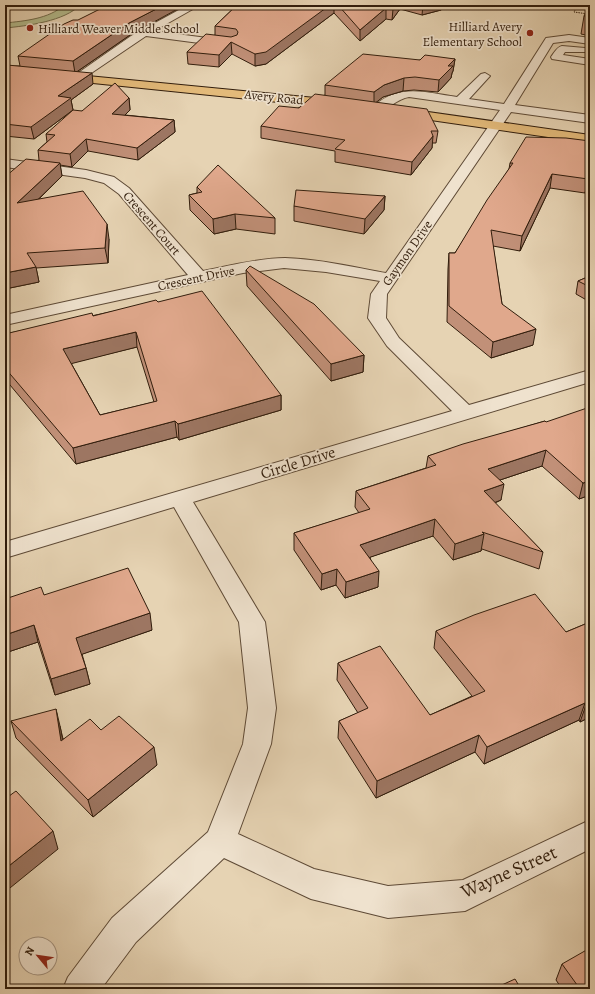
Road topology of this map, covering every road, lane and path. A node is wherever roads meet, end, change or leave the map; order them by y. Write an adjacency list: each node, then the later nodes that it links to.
1 (195, 5): 2 (street)
2 (144, 33): 4 (street); 9 (street)
3 (590, 41): 13 (street, Gaymon Drive)
4 (232, 44)
5 (590, 51): 6 (street)
6 (590, 62)
7 (5, 71): 9 (main road, Avery Road)
8 (486, 76): 10 (street)
9 (77, 78): 11 (main road, Avery Road)
10 (460, 101): 13 (street); 14 (street)
11 (350, 105)
12 (364, 107): 14 (main road)
13 (508, 108): 15 (street); 16 (street, Gaymon Drive)
14 (378, 109): 16 (main road)
15 (590, 119)
16 (496, 126): 17 (main road); 20 (street, Gaymon Drive)
17 (590, 139)
18 (5, 164): 19 (street, Crescent Court)
19 (199, 277): 20 (street, Crescent Drive); 21 (street, Crescent Drive)
20 (389, 278): 23 (street, Gaymon Drive)
21 (5, 320)
22 (590, 376): 23 (street, Circle Drive)
23 (466, 413): 24 (street, Circle Drive)
24 (180, 498): 25 (street, Circle Drive); 27 (street)
25 (5, 550)
26 (590, 834): 27 (street, Wayne Street)
27 (220, 841): 28 (street)
28 (80, 989)

